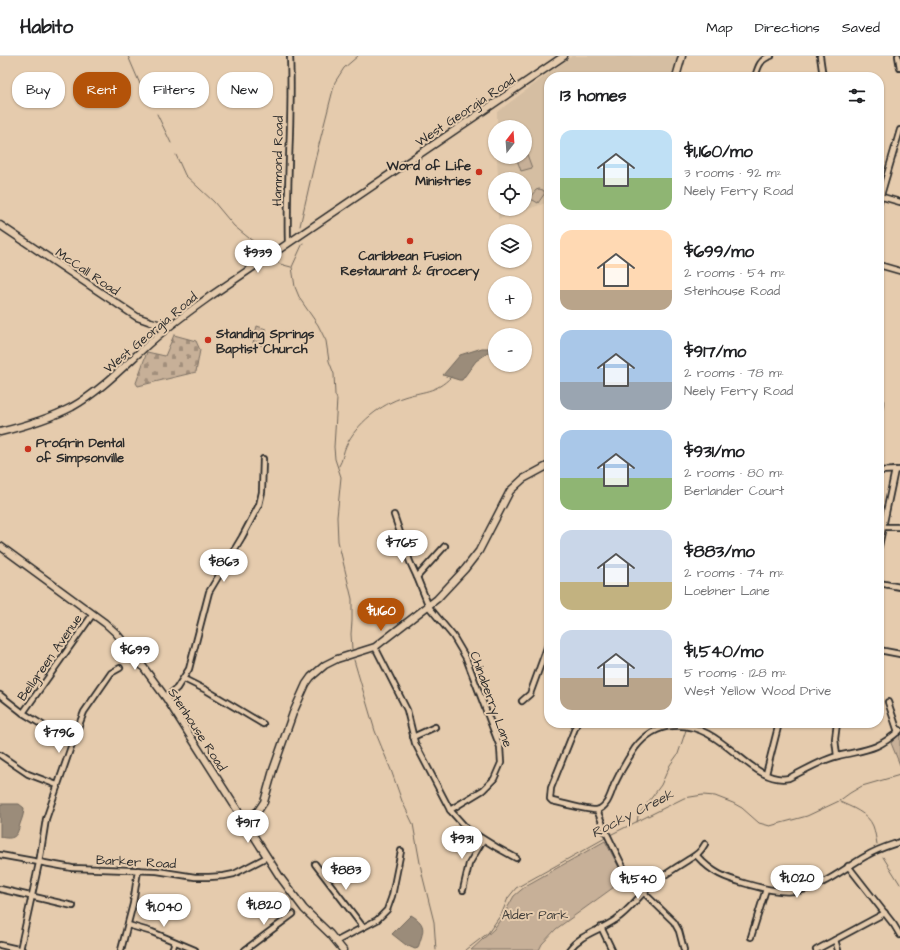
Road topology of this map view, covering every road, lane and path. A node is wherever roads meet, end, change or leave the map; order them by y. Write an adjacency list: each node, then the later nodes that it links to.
1 (290, 56): 16 (street, Hammond Road)
2 (564, 56): 16 (street, West Georgia Road)
3 (682, 56): 8 (street)
4 (771, 56): 9 (street)
5 (820, 56): 10 (street)
6 (898, 56): 7 (street)
7 (900, 68)
8 (677, 72)
9 (757, 72)
10 (822, 72)
11 (900, 130): 12 (street)
12 (884, 183)
13 (884, 197): 14 (street)
14 (900, 202)
15 (0, 225): 19 (street, McCall Road)
16 (288, 243): 19 (street, West Georgia Road)
17 (884, 266): 18 (street)
18 (900, 271)
19 (168, 327): 20 (street, West Georgia Road)
20 (0, 432)
21 (263, 458): 40 (street)
22 (544, 467): 33 (street)
23 (898, 470): 24 (street); 26 (street)
24 (884, 471)
25 (394, 515): 30 (street, Chinaberry Lane)
26 (884, 527): 27 (street)
27 (900, 527)
28 (0, 546): 34 (street, Stenhouse Road)
29 (445, 546): 30 (street)
30 (417, 576): 33 (street, Chinaberry Lane)
31 (884, 584): 32 (street)
32 (900, 587)
33 (429, 606): 35 (street); 60 (street, Chinaberry Lane)
34 (93, 614): 42 (street, Stenhouse Road); 45 (street, Bellgreen Avenue)
35 (375, 647): 54 (street); 62 (street)
36 (884, 651): 37 (street)
37 (900, 654)
38 (544, 656): 43 (street)
39 (120, 668): 55 (street)
40 (184, 679): 42 (street); 46 (street)
41 (0, 695): 45 (street)
42 (166, 698): 62 (street, Stenhouse Road)
43 (522, 701)
44 (888, 702): 53 (street)
45 (23, 713): 55 (street)
46 (263, 724)
47 (435, 727): 54 (street)
48 (575, 728): 61 (street)
49 (657, 728): 61 (street)
50 (695, 728): 58 (street)
51 (778, 728): 58 (street)
52 (836, 728): 57 (street)
53 (899, 731): 57 (street)
54 (413, 736): 60 (street)
55 (74, 738): 59 (street)
56 (0, 755): 59 (street)
57 (837, 756): 58 (street)
58 (766, 774)
59 (57, 785): 71 (street)
60 (450, 810): 63 (street)
61 (597, 810): 78 (street)
62 (244, 821): 69 (street, Stenhouse Road)
63 (483, 840): 70 (street); 77 (street)
64 (900, 842): 73 (street)
65 (705, 844): 68 (street)
66 (401, 851): 84 (street)
67 (0, 855): 71 (street, Barker Road)
68 (697, 856): 76 (street); 78 (street)
69 (268, 857): 74 (street, Barker Road); 89 (street, Stenhouse Road)
70 (516, 858)
71 (39, 863): 74 (street, Barker Road); 79 (street)
72 (315, 864): 84 (street)
73 (848, 866): 76 (street); 81 (street)
74 (138, 870): 83 (street)
75 (0, 889): 79 (street)
76 (766, 889): 87 (street)
77 (462, 890)
78 (643, 893): 85 (street); 100 (street)
79 (31, 896): 80 (street); 92 (street)
80 (73, 906)
81 (885, 913): 86 (street); 88 (street)
82 (293, 914): 96 (street)
83 (128, 925): 90 (street); 93 (street)
84 (363, 927): 89 (street)
85 (601, 927): 98 (street); 99 (street)
86 (900, 936)
87 (751, 937)
88 (835, 940): 101 (street); 102 (street)
89 (337, 941): 97 (street, Stenhouse Road)
90 (175, 942): 94 (street); 95 (street)
91 (0, 945): 92 (street)
92 (20, 950)
93 (121, 950)
94 (172, 950)
95 (195, 950)
96 (245, 950)
97 (343, 950)
98 (569, 950)
99 (612, 950)
100 (684, 950)
101 (816, 950)
102 (838, 950)

